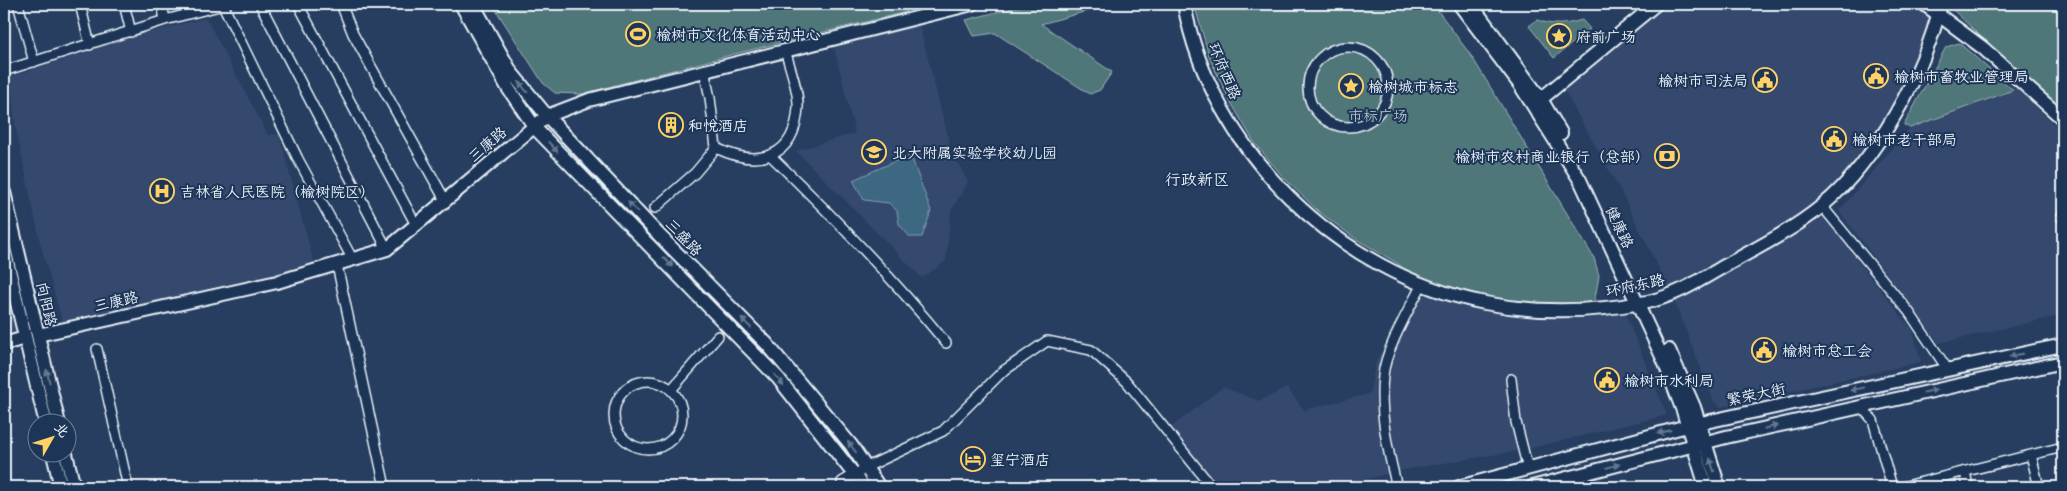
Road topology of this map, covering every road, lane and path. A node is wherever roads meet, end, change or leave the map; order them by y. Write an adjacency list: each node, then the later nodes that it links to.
1 (18, 4): 25 (street)
2 (80, 4): 22 (street)
3 (124, 4): 21 (street)
4 (162, 4): 20 (street)
5 (225, 4): 17 (street); 42 (street)
6 (260, 4): 41 (street)
7 (298, 4): 39 (street)
8 (341, 4): 36 (street)
9 (461, 4): 31 (main road)
10 (472, 4): 29 (main road, 三盛路, one-way to 10)
11 (972, 4): 18 (main road, 三康路)
12 (1184, 4): 32 (main road, 环府西路)
13 (1459, 4): 45 (main road, 健康路)
14 (1471, 4): 28 (main road, 健康路)
15 (1656, 4): 28 (main road)
16 (1924, 4): 19 (main road)
17 (196, 8): 20 (street)
18 (926, 9): 23 (main road, 三康路)
19 (1940, 9): 30 (main road); 37 (main road, 环府东路)
20 (165, 20): 21 (street)
21 (131, 32): 22 (street)
22 (90, 45): 25 (street)
23 (785, 50): 26 (main road, 三康路); 34 (street)
24 (1322, 57): 24 (street)
25 (34, 62): 27 (street)
26 (704, 70): 29 (main road, 三康路); 33 (street)
27 (4, 71)
28 (1541, 99): 45 (main road, 健康路)
29 (547, 116): 31 (main road, 三康路); 66 (main road, 三盛路, one-way to 29)
30 (2063, 119)
31 (534, 126): 36 (main road, 三康路); 69 (main road, one-way to 69)
32 (1247, 147): 44 (main road, 环府东路)
33 (716, 148): 34 (street); 38 (street)
34 (770, 155): 49 (street)
35 (4, 192): 46 (main road, 向阳路)
36 (445, 200): 39 (main road, 三康路)
37 (1822, 206): 45 (main road, 环府东路); 54 (street)
38 (655, 208)
39 (416, 225): 41 (main road, 三康路)
40 (4, 249): 48 (main road, 向阳路)
41 (387, 249): 42 (main road, 三康路)
42 (353, 260): 43 (main road, 三康路)
43 (337, 265): 46 (main road, 三康路); 74 (street)
44 (1422, 284): 45 (main road, 环府东路); 78 (street)
45 (1643, 302): 60 (main road, 健康路)
46 (38, 335): 59 (main road, 向阳路, one-way to 46)
47 (718, 336): 56 (street)
48 (25, 338): 50 (main road); 58 (main road, 向阳路)
49 (946, 343)
50 (4, 344)
51 (2063, 345): 54 (main road, 繁荣大街, one-way to 54)
52 (97, 349): 73 (street)
53 (2063, 362): 57 (main road, one-way to 53)
54 (1948, 370): 60 (main road, 繁荣大街, one-way to 60)
55 (1511, 379): 67 (street)
56 (671, 390): 56 (street)
57 (1861, 407): 61 (main road, one-way to 57); 83 (street)
58 (44, 414)
59 (57, 414)
60 (1693, 425): 61 (main road, 健康路); 67 (main road, 繁荣大街, one-way to 67)
61 (1699, 443): 80 (main road, one-way to 61); 81 (main road, 健康路); 82 (main road, 健康路, one-way to 61)
62 (2063, 447): 63 (street)
63 (2031, 455): 68 (street); 86 (street)
64 (55, 464): 71 (main road)
65 (68, 464): 72 (main road)
66 (867, 468): 69 (street); 76 (main road, 三盛路); 77 (street)
67 (1528, 469): 79 (main road, 繁荣大街)
68 (1965, 471): 84 (street); 85 (street)
69 (855, 474): 70 (street); 75 (main road)
70 (842, 482)
71 (61, 487)
72 (74, 487)
73 (128, 487)
74 (385, 487)
75 (864, 487)
76 (879, 487)
77 (1212, 487)
78 (1397, 487)
79 (1459, 487)
80 (1532, 487)
81 (1706, 487)
82 (1719, 487)
83 (1892, 487)
84 (1902, 487)
85 (1968, 487)
86 (2039, 487)

